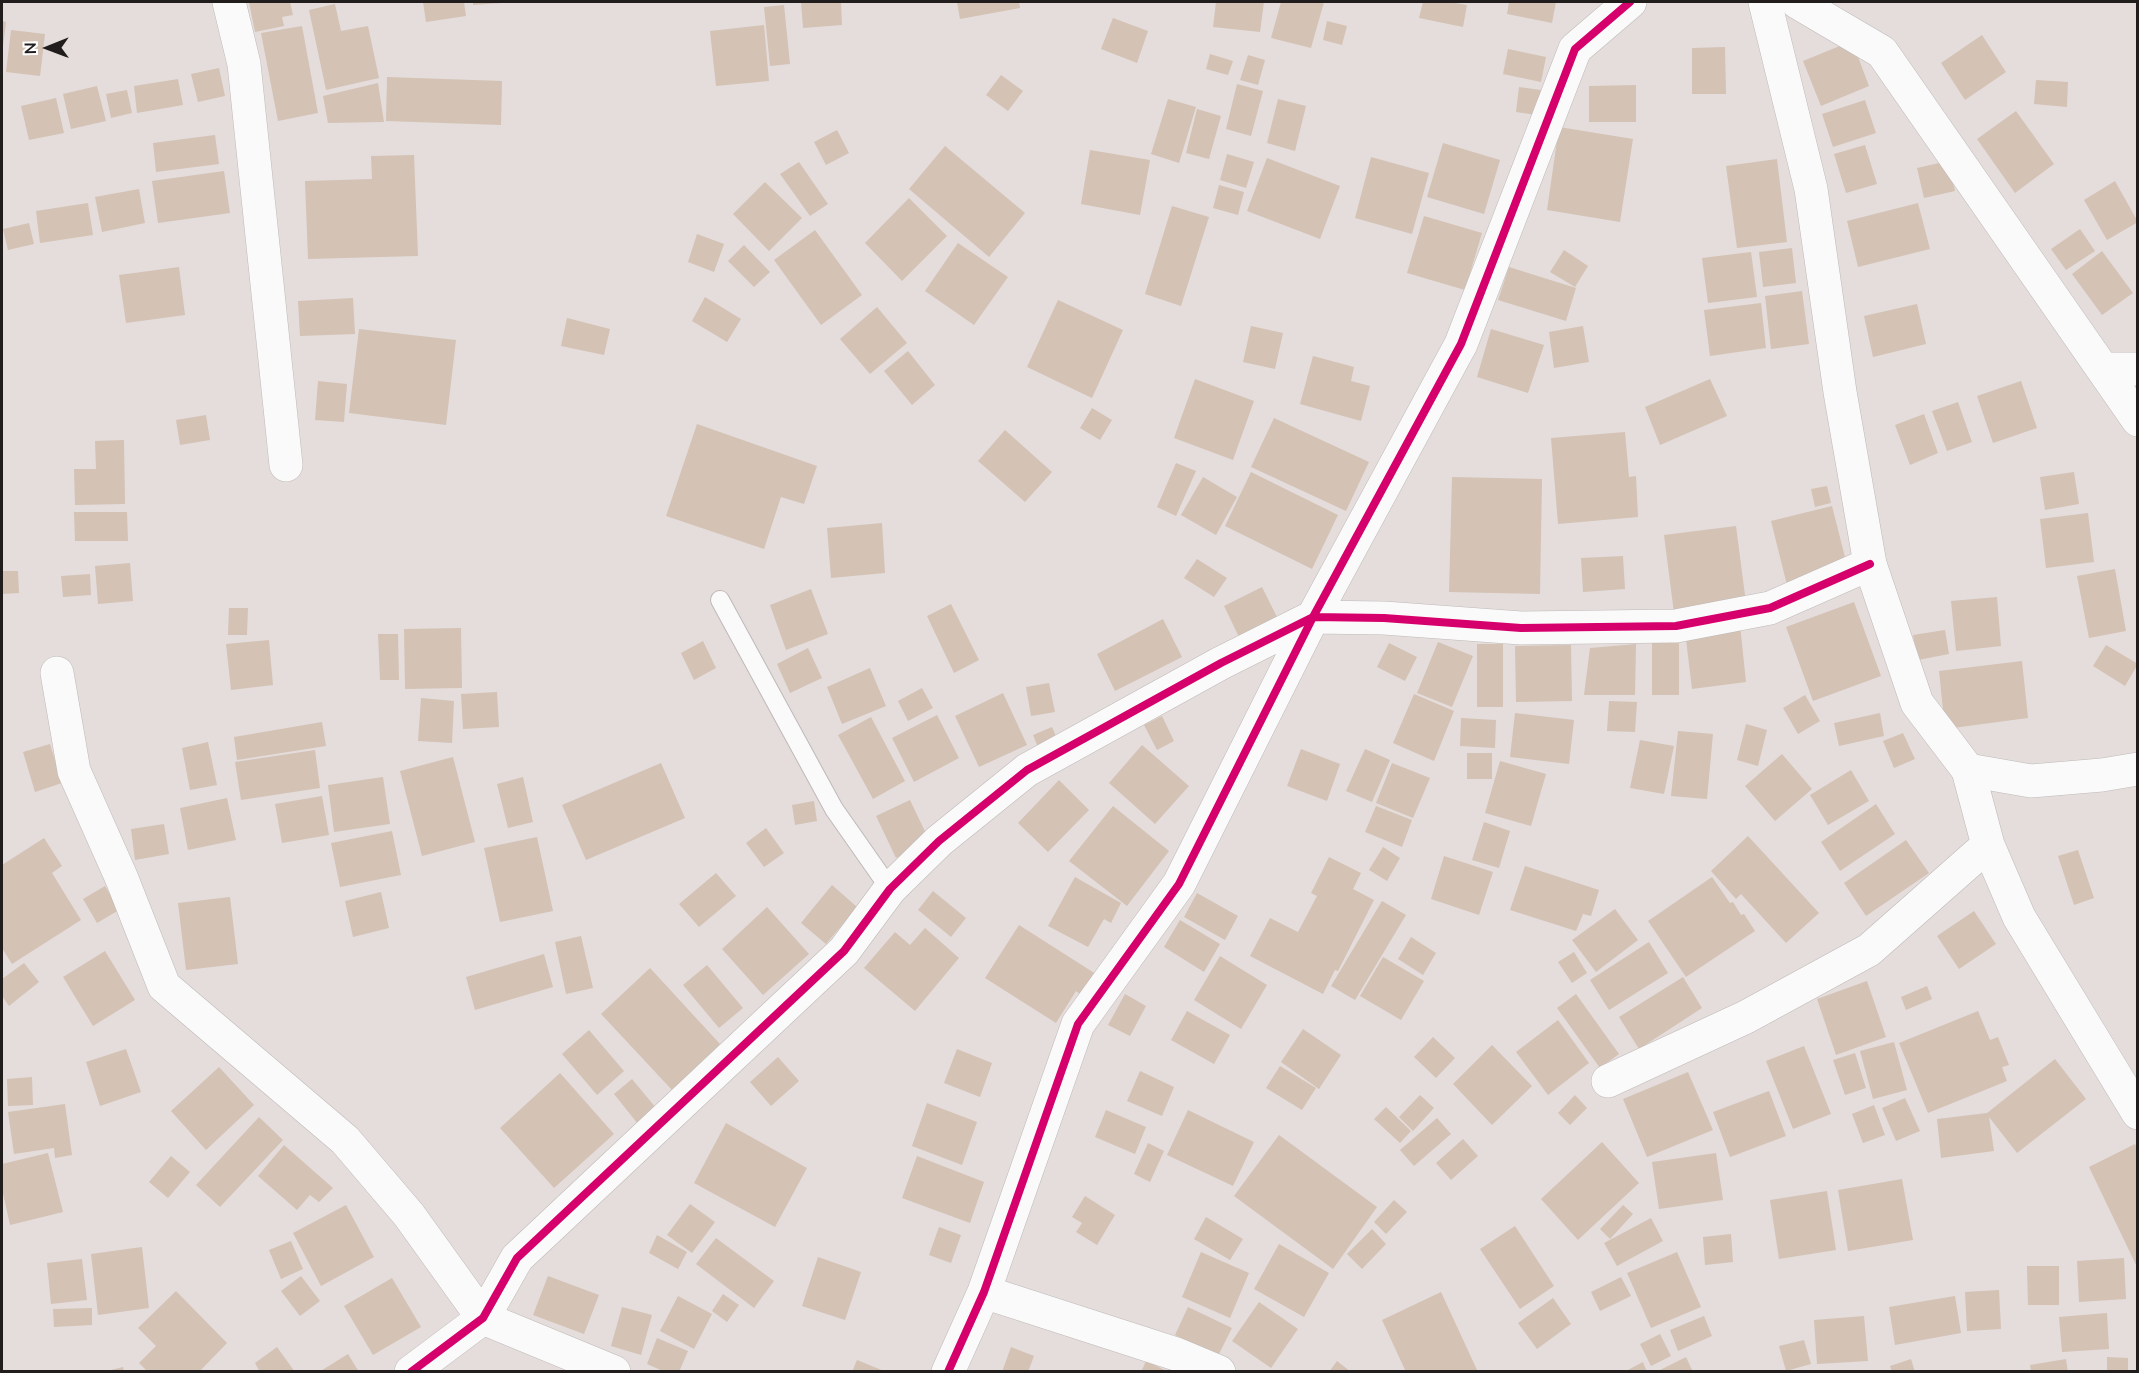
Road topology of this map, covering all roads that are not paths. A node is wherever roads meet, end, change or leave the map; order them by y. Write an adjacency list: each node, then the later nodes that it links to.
1 (229, 2): 8 (street)
2 (1630, 2): 11 (street)
3 (1765, 2): 9 (street)
4 (1797, 2): 5 (street)
5 (2103, 369): 6 (street); 7 (street)
6 (2138, 369)
7 (2138, 420)
8 (286, 465)
9 (1870, 564): 11 (street); 14 (street)
10 (720, 600): 16 (lane)
11 (1312, 617): 16 (street); 19 (street)
12 (57, 673): 20 (street)
13 (2138, 769): 14 (street)
14 (1968, 770): 15 (street)
15 (1988, 845): 17 (street); 18 (street)
16 (890, 889): 20 (street)
17 (1608, 1081)
18 (2138, 1113)
19 (984, 1292): 23 (street); 24 (street)
20 (483, 1318): 21 (street); 22 (street)
21 (411, 1371)
22 (614, 1371)
23 (948, 1371)
24 (1219, 1371)

